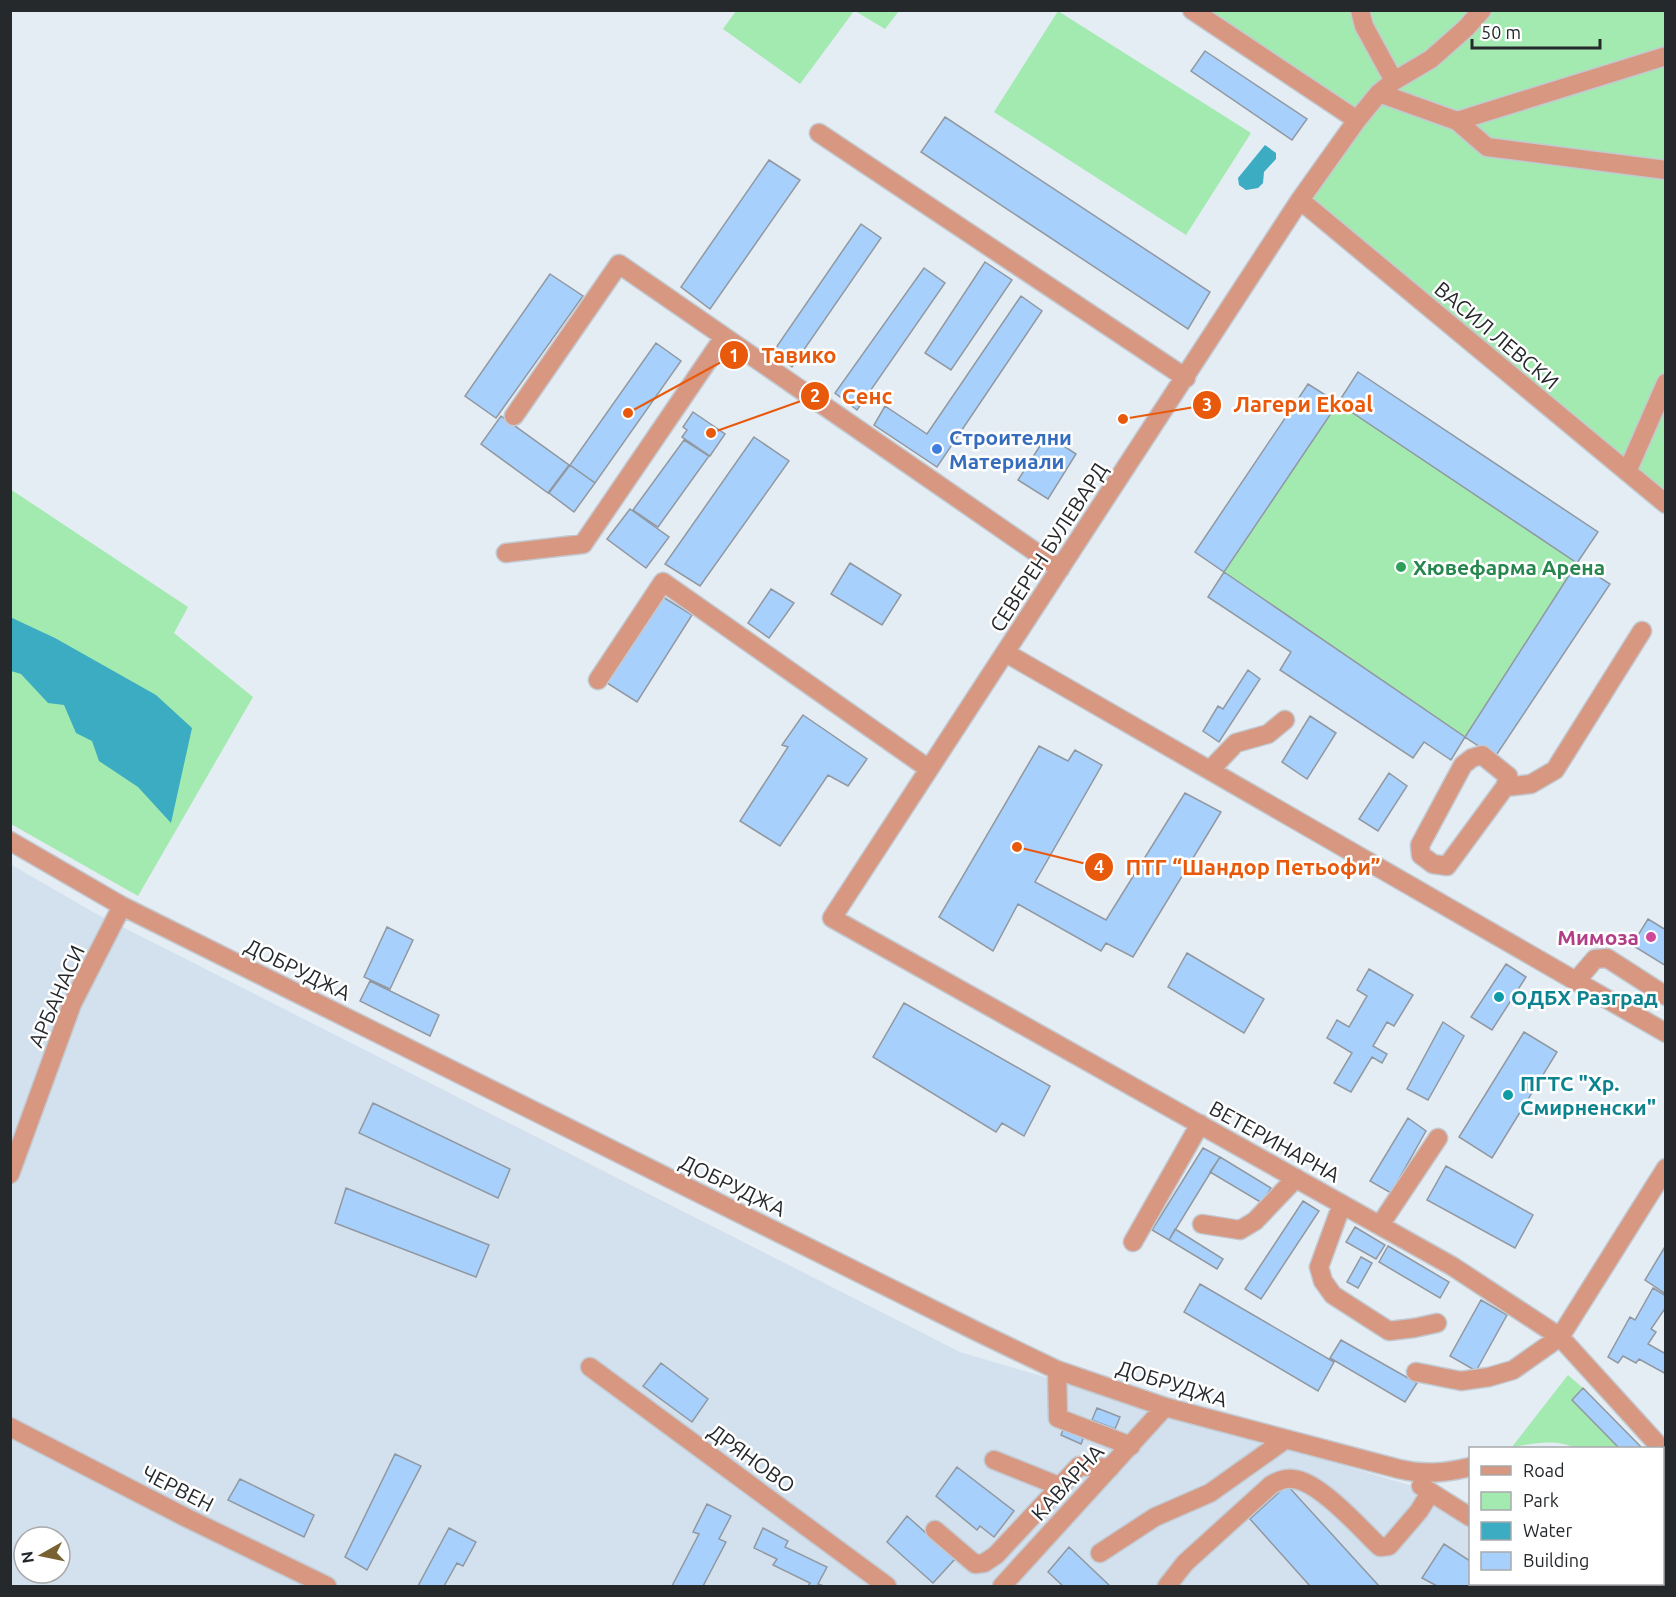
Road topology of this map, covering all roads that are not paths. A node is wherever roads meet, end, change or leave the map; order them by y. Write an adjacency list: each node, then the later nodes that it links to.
1 (1192, 10): 7 (street)
2 (1360, 10): 5 (street)
3 (1482, 10): 5 (street, СЕВЕРЕН БУЛЕВАРД)
4 (1665, 56): 8 (street)
5 (1394, 81): 6 (street, СЕВЕРЕН БУЛЕВАРД)
6 (1379, 93): 7 (street, СЕВЕРЕН БУЛЕВАРД); 8 (street)
7 (1357, 120): 11 (street, СЕВЕРЕН БУЛЕВАРД)
8 (1457, 121): 10 (street)
9 (819, 133): 13 (street)
10 (1665, 170)
11 (1300, 200): 13 (street, СЕВЕРЕН БУЛЕВАРД); 16 (street, ВАСИЛ ЛЕВСКИ)
12 (724, 337): 15 (street); 18 (street); 19 (street)
13 (1186, 378): 19 (street, СЕВЕРЕН БУЛЕВАРД)
14 (1665, 383): 16 (street)
15 (514, 416)
16 (1627, 472): 17 (street, ВАСИЛ ЛЕВСКИ)
17 (1665, 504)
18 (506, 553)
19 (1060, 569): 21 (street, СЕВЕРЕН БУЛЕВАРД)
20 (1642, 631): 26 (street)
21 (1006, 653): 24 (street, СЕВЕРЕН БУЛЕВАРД); 25 (street)
22 (597, 680): 24 (street)
23 (1285, 720): 25 (street)
24 (929, 769): 31 (street, СЕВЕРЕН БУЛЕВАРД)
25 (1210, 770): 29 (street)
26 (1504, 788): 28 (street); 28 (street)
27 (10, 841): 30 (street, ДОБРУДЖА)
28 (1433, 864): 29 (street)
29 (1420, 891): 32 (street)
30 (122, 906): 38 (street, АРБАНАСИ); 47 (street, ДОБРУДЖА)
31 (832, 918): 35 (street, ВЕТЕРИНАРНА)
32 (1576, 981): 33 (street); 34 (street)
33 (1665, 996)
34 (1665, 1032)
35 (1200, 1124): 39 (street, ВЕТЕРИНАРНА); 43 (street)
36 (1438, 1138): 42 (street)
37 (1665, 1168): 45 (street)
38 (10, 1174)
39 (1296, 1179): 40 (street, ВЕТЕРИНАРНА); 41 (street)
40 (1342, 1204): 42 (street, ВЕТЕРИНАРНА); 44 (street)
41 (1202, 1224)
42 (1380, 1225): 45 (street, ВЕТЕРИНАРНА)
43 (1133, 1242)
44 (1437, 1323)
45 (1560, 1337): 48 (street); 53 (street, ВЕТЕРИНАРНА)
46 (590, 1367): 64 (street, ДРЯНОВО)
47 (1057, 1370): 49 (street, ДОБРУДЖА); 52 (street)
48 (1416, 1372)
49 (1165, 1407): 51 (street, ДОБРУДЖА); 52 (street, КАВАРНА)
50 (10, 1426): 63 (street, ЧЕРВЕН)
51 (1286, 1439): 57 (street, ДОБРУДЖА); 62 (street)
52 (1131, 1446): 56 (street, КАВАРНА)
53 (1659, 1447)
54 (994, 1460): 58 (street)
55 (1469, 1467): 57 (street, ДОБРУДЖА)
56 (1110, 1468): 58 (street); 65 (street, КАВАРНА)
57 (1399, 1469): 59 (street)
58 (1059, 1486): 61 (street)
59 (1431, 1493): 60 (street); 66 (street)
60 (1469, 1516)
61 (935, 1530)
62 (1100, 1553)
63 (327, 1587)
64 (887, 1587)
65 (1002, 1587)
66 (1167, 1587)

